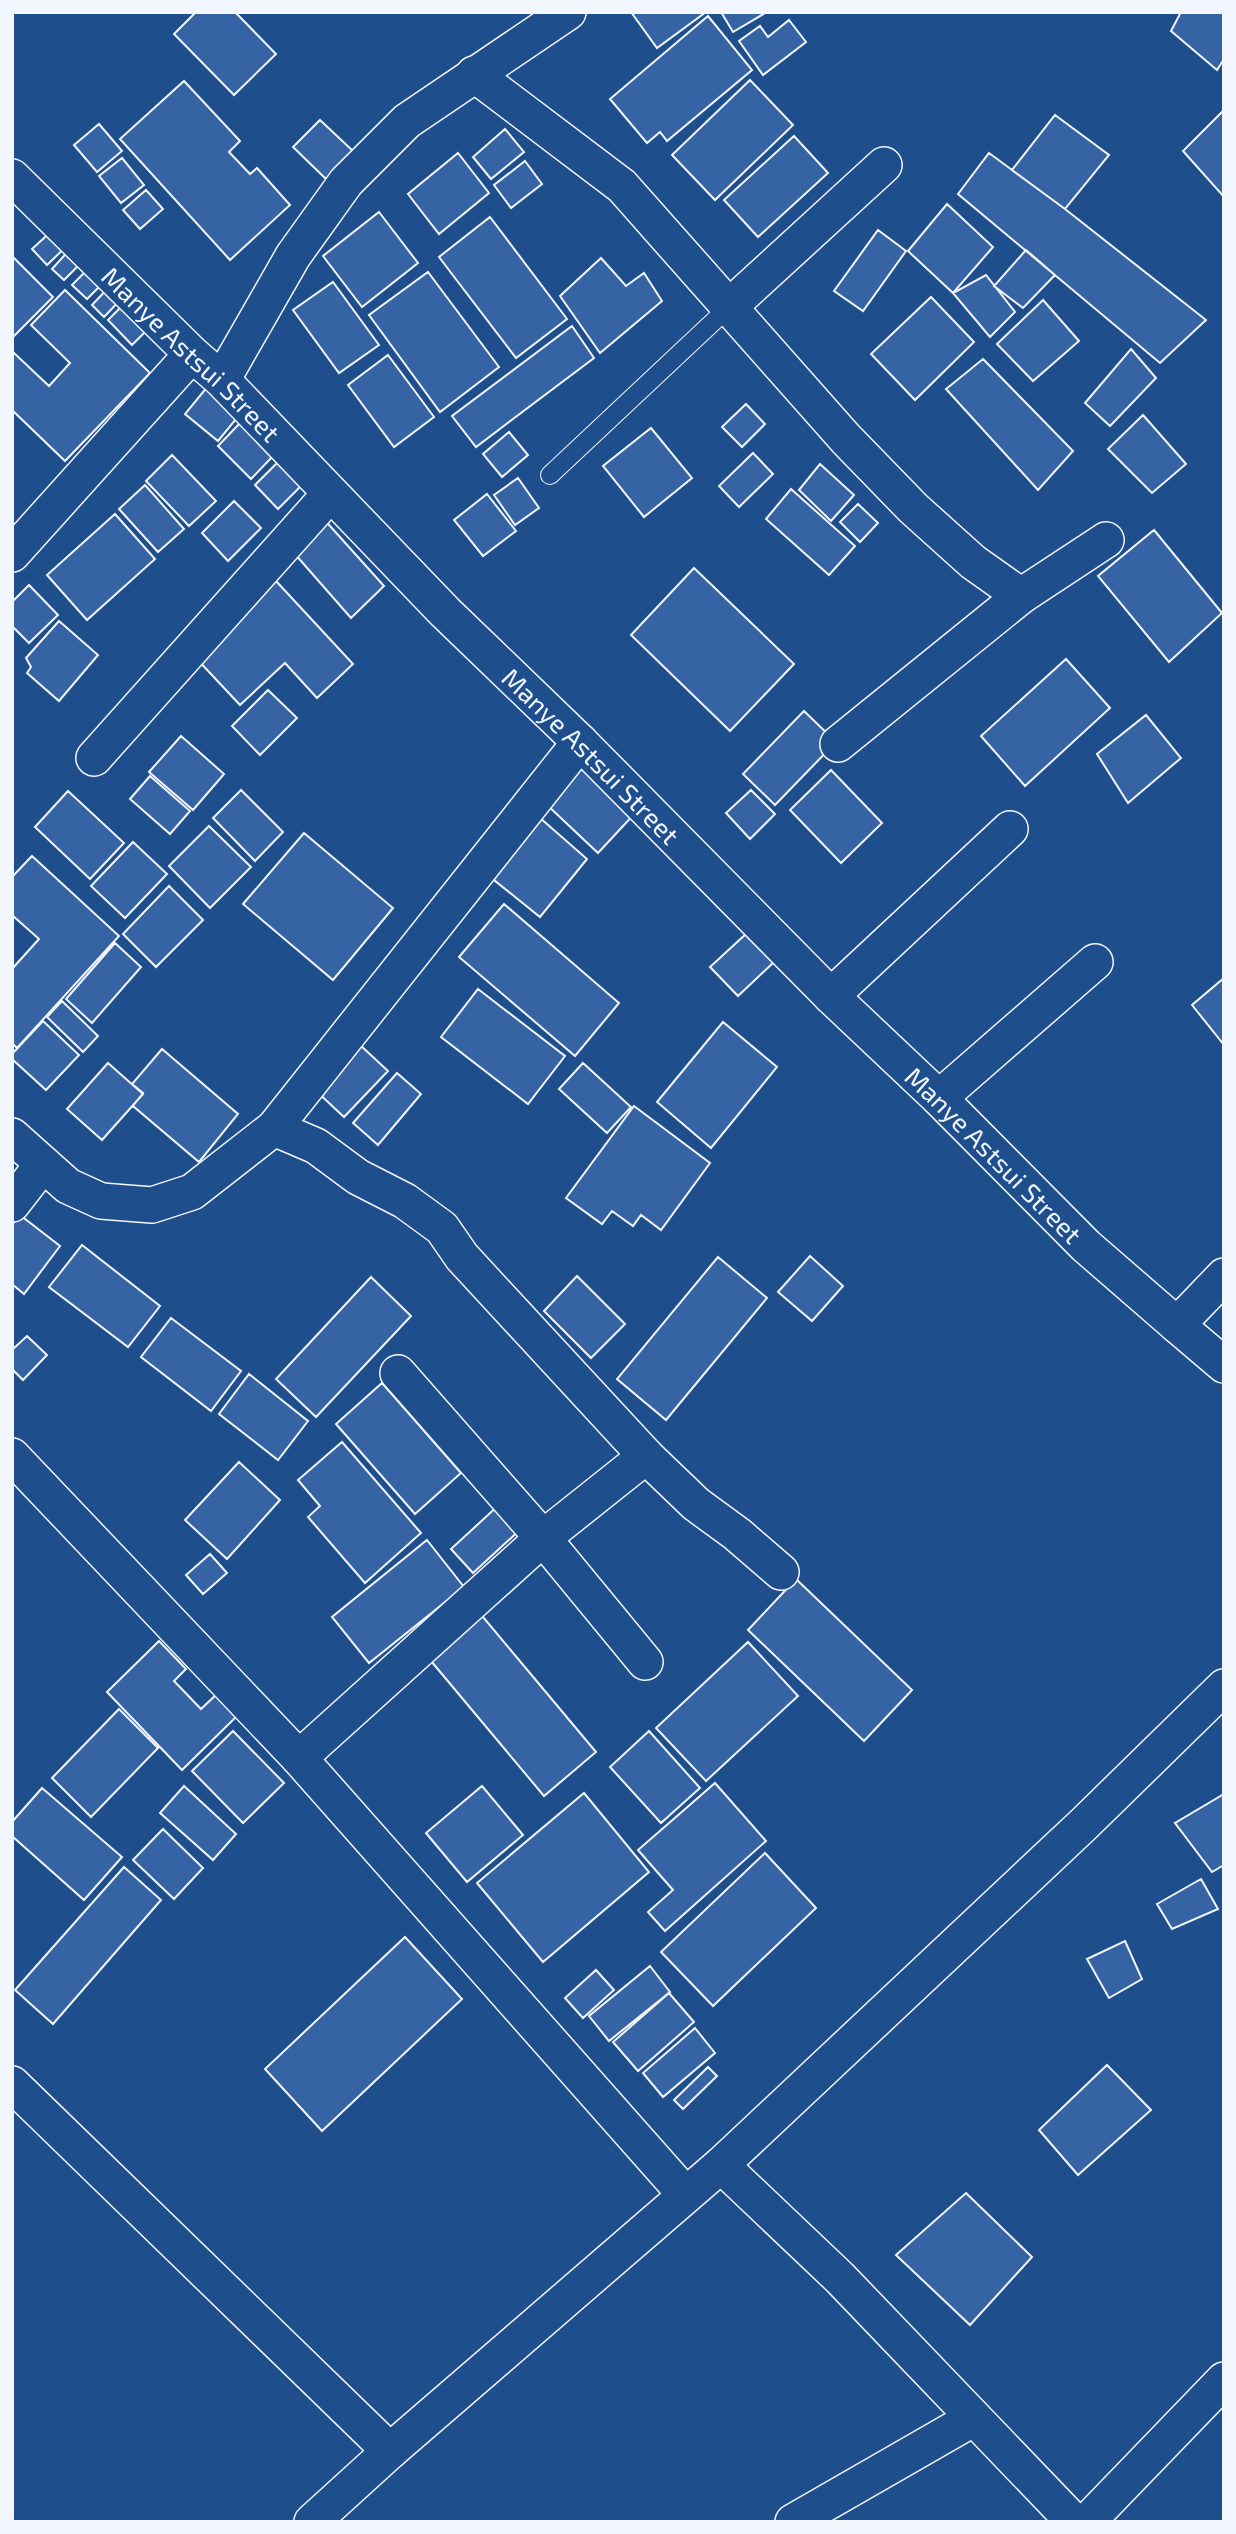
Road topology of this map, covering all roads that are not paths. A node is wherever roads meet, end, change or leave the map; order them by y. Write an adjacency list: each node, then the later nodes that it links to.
1 (568, 12): 2 (street)
2 (474, 74): 5 (street); 7 (street)
3 (884, 165): 5 (street)
4 (12, 177): 6 (street, Manye Astsui Street)
5 (729, 307): 8 (lane); 12 (street)
6 (192, 354): 7 (street, Manye Astsui Street); 11 (street)
7 (222, 380): 9 (street, Manye Astsui Street)
8 (550, 475)
9 (330, 494): 13 (street, Manye Astsui Street); 15 (street)
10 (1106, 540): 12 (street)
11 (12, 554)
12 (1021, 596): 14 (street)
13 (580, 742): 18 (street, Manye Astsui Street); 20 (street)
14 (838, 744)
15 (94, 758)
16 (1010, 829): 18 (street)
17 (1095, 962): 19 (street)
18 (831, 996): 19 (street, Manye Astsui Street)
19 (939, 1098): 25 (street, Manye Astsui Street)
20 (274, 1128): 22 (street); 29 (street)
21 (12, 1136): 22 (street)
22 (43, 1164): 23 (street)
23 (12, 1204)
24 (1224, 1276): 25 (street)
25 (1177, 1325): 26 (street, Manye Astsui Street)
26 (1224, 1365)
27 (398, 1373): 30 (street)
28 (12, 1456): 34 (street)
29 (646, 1456): 30 (street); 31 (street)
30 (543, 1538): 32 (street); 34 (street)
31 (781, 1572)
32 (645, 1662)
33 (1224, 1687): 36 (street)
34 (299, 1758): 37 (street)
35 (12, 2084): 40 (street)
36 (721, 2165): 37 (street); 39 (street)
37 (685, 2194): 40 (street)
38 (1224, 2380): 44 (street)
39 (974, 2418): 42 (street); 43 (street)
40 (390, 2451): 41 (street)
41 (312, 2522)
42 (793, 2522)
43 (1074, 2522)
44 (1087, 2522)

